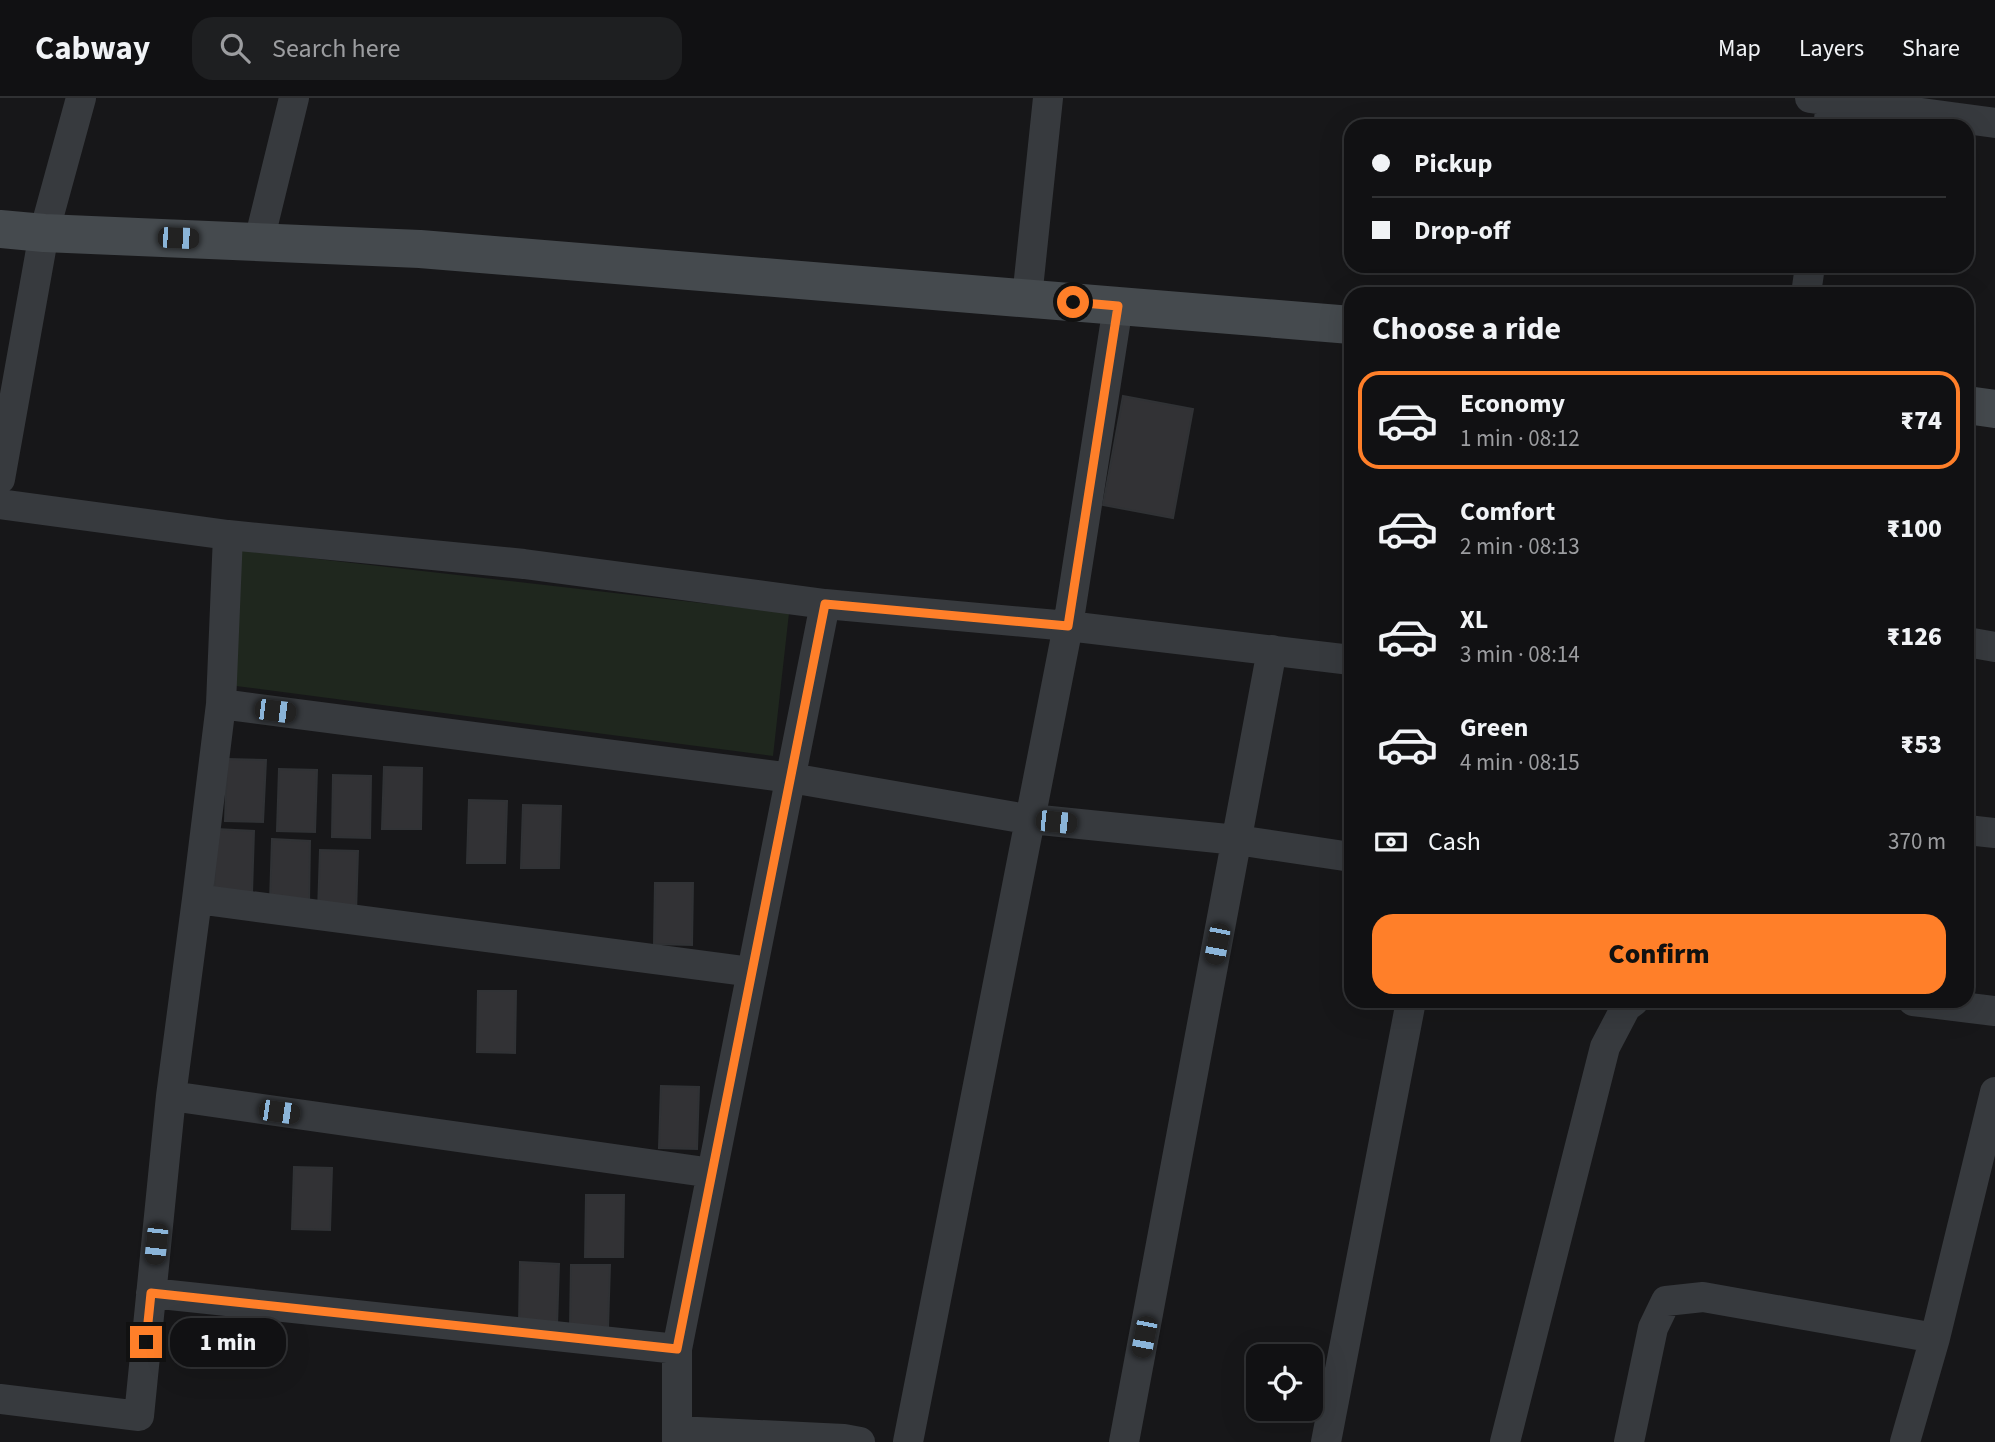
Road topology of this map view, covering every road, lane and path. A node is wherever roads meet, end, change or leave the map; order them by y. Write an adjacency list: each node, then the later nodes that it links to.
1 (81, 98): 9 (street)
2 (294, 98): 10 (street)
3 (1048, 98): 11 (street)
4 (1826, 106): 5 (street)
5 (1955, 119)
6 (1974, 121): 7 (street)
7 (1995, 123)
8 (0, 229): 9 (street)
9 (44, 233): 10 (street); 16 (street)
10 (259, 241): 11 (street)
11 (1027, 298): 12 (street)
12 (1118, 306): 13 (street); 20 (street)
13 (1344, 323)
14 (1974, 406): 15 (street)
15 (1995, 409)
16 (0, 479)
17 (0, 504): 18 (street)
18 (228, 535): 19 (street); 25 (street)
19 (825, 604): 20 (street); 26 (street)
20 (1068, 626): 23 (street); 27 (street)
21 (1974, 643): 22 (street)
22 (1995, 647)
23 (1272, 650): 24 (street); 30 (street)
24 (1344, 659)
25 (221, 704): 26 (street); 32 (street)
26 (791, 778): 27 (street); 33 (street)
27 (1030, 819): 30 (street); 47 (street)
28 (1974, 831): 29 (street)
29 (1995, 833)
30 (1237, 840): 31 (street); 48 (street)
31 (1344, 856)
32 (197, 899): 33 (street); 39 (street)
33 (752, 972): 40 (street)
34 (1410, 1008): 49 (street)
35 (1625, 1008): 50 (street)
36 (1970, 1008): 37 (street)
37 (1995, 1011)
38 (1995, 1092): 42 (street)
39 (171, 1096): 40 (street); 41 (street)
40 (712, 1173): 43 (street)
41 (151, 1293): 43 (street); 44 (street)
42 (1935, 1338): 51 (street); 52 (street)
43 (677, 1349): 45 (street)
44 (0, 1399)
45 (677, 1437): 46 (street)
46 (860, 1442)
47 (908, 1442)
48 (1124, 1442)
49 (1326, 1442)
50 (1505, 1442)
51 (1629, 1442)
52 (1905, 1442)

